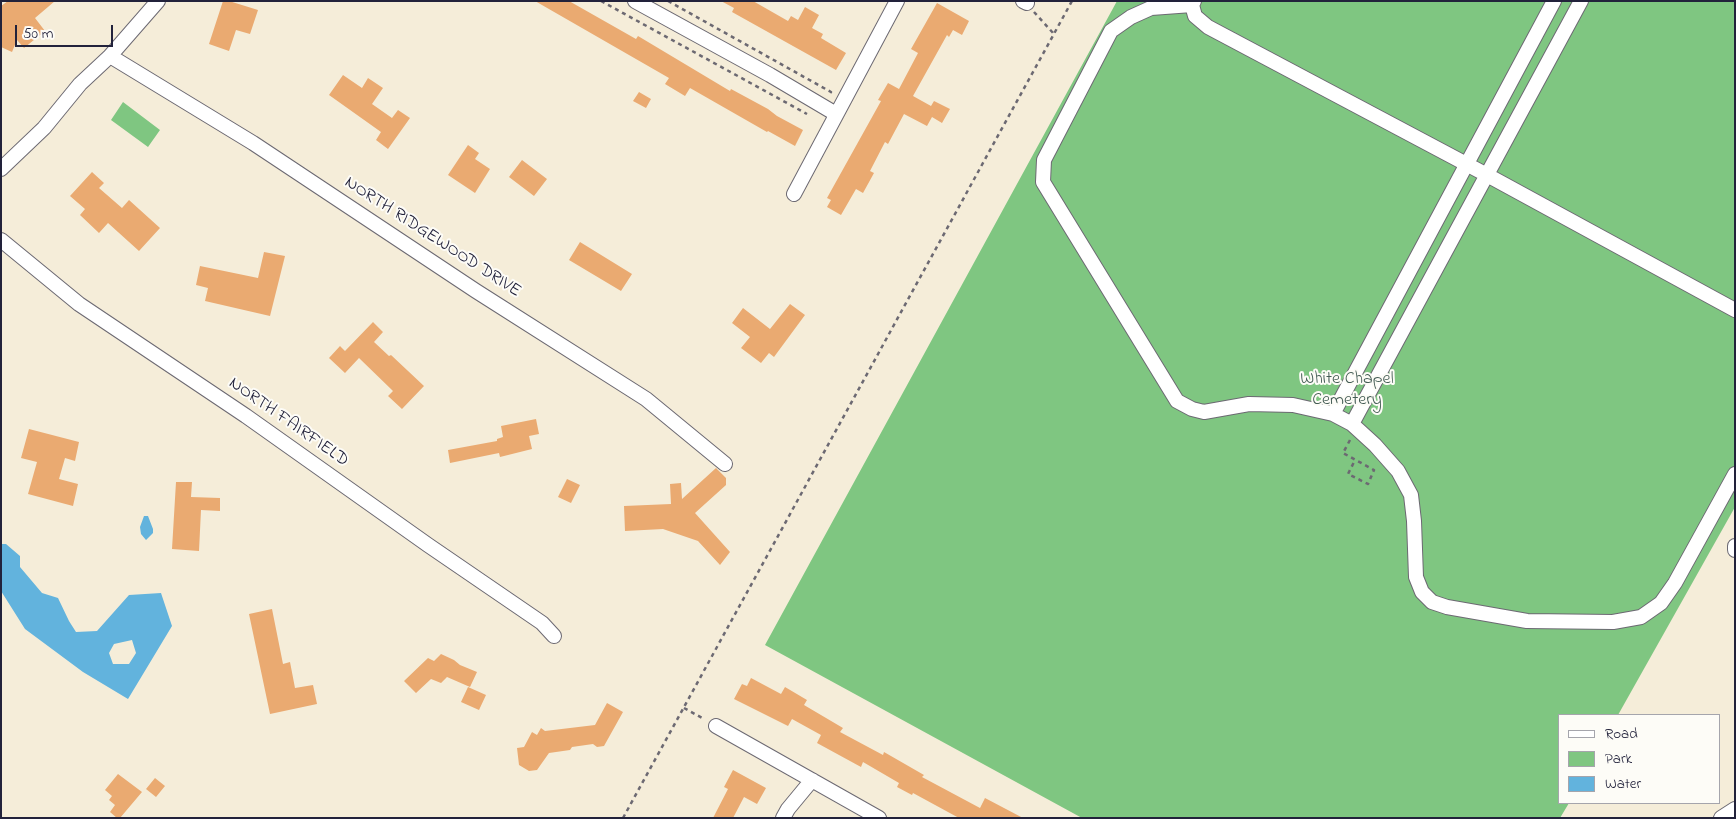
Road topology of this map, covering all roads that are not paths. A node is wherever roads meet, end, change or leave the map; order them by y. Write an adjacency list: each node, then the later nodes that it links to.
1 (158, 1): 7 (street)
2 (635, 1): 8 (street)
3 (897, 1): 8 (street)
4 (1554, 1): 9 (street)
5 (1581, 1): 11 (street)
6 (1193, 3): 9 (street); 15 (street)
7 (110, 56): 10 (street); 17 (street, NORTH RIDGEWOOD DRIVE)
8 (836, 114): 12 (street)
9 (1466, 165): 11 (street); 15 (street)
10 (1, 169)
11 (1487, 175): 14 (street); 16 (street)
12 (794, 194)
13 (1, 240): 19 (street, NORTH FAIRFIELD)
14 (1735, 310)
15 (1333, 414): 16 (street)
16 (1354, 426): 18 (street)
17 (725, 464)
18 (1735, 474)
19 (554, 636)
20 (716, 726): 21 (street)
21 (812, 780): 23 (street); 24 (street)
22 (1735, 809): 25 (street)
23 (784, 818)
24 (879, 818)
25 (1721, 818)

